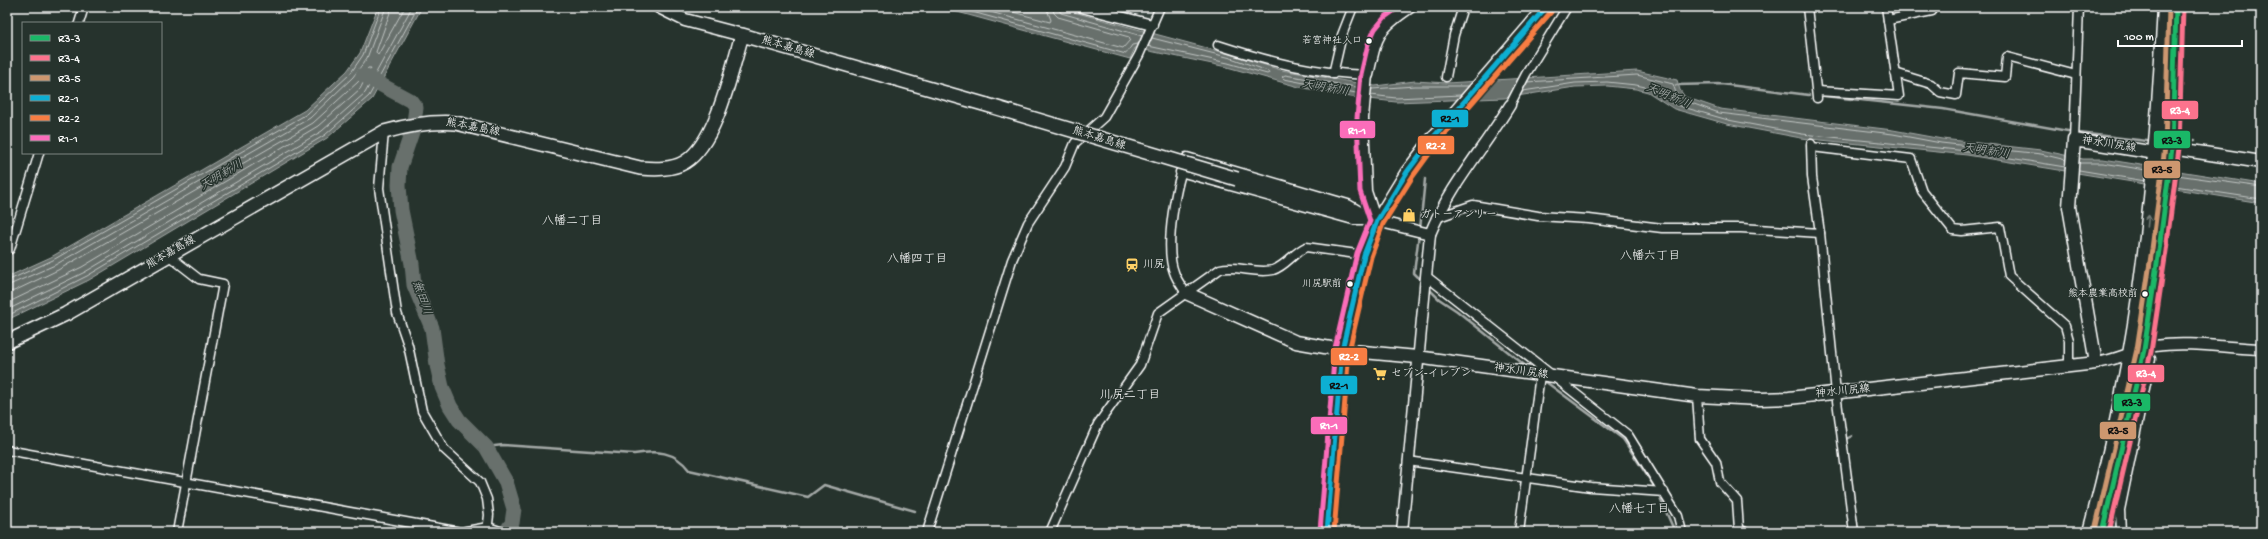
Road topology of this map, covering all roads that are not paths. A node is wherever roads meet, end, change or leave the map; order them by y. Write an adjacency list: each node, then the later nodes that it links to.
1 (84, 7): 17 (street)
2 (659, 7): 19 (main road)
3 (1082, 7): 18 (street)
4 (1160, 7): 18 (street)
5 (1353, 7): 22 (street)
6 (1411, 7): 23 (street)
7 (1463, 7): 25 (street)
8 (1546, 7): 35 (main road)
9 (1568, 7): 26 (street)
10 (1807, 7): 21 (street)
11 (1886, 7): 16 (street)
12 (1932, 7): 16 (street)
13 (2079, 7): 24 (street)
14 (2165, 7): 31 (highway)
15 (2176, 7): 29 (highway)
16 (1888, 20): 21 (street)
17 (79, 22)
18 (1152, 26): 63 (street)
19 (742, 35): 27 (main road, 熊本嘉島線); 35 (main road, 熊本嘉島線, bridge)
20 (1218, 45): 22 (street)
21 (1895, 73): 24 (street)
22 (1333, 74): 23 (street)
23 (1368, 75): 35 (street)
24 (2076, 75): 28 (street)
25 (1446, 78)
26 (1510, 105): 34 (street)
27 (384, 132): 39 (main road, 熊本嘉島線); 60 (street)
28 (2074, 140): 31 (main road, 神水川尻線); 49 (main road, 神水川尻線)
29 (2172, 148): 31 (main road, 神水川尻線); 32 (main road, 神水川尻線); 46 (highway)
30 (39, 154): 38 (street)
31 (2155, 159): 47 (highway, one-way to 31)
32 (2261, 162)
33 (1180, 172): 35 (street); 35 (street); 42 (street)
34 (1436, 218): 36 (street); 37 (street)
35 (1377, 220): 37 (street); 40 (main road)
36 (1820, 233): 50 (street); 53 (street)
37 (1430, 234): 41 (street)
38 (7, 250)
39 (168, 255): 43 (main road, 熊本嘉島線); 58 (street)
40 (1364, 256): 42 (street); 45 (main road)
41 (1426, 276): 48 (street); 52 (street)
42 (1186, 293): 45 (main road, 神水川尻線); 64 (street)
43 (7, 342)
44 (2261, 349): 46 (street)
45 (1342, 350): 48 (main road, 神水川尻線); 65 (main road)
46 (2144, 350): 47 (street); 71 (highway); 72 (street)
47 (2130, 355): 49 (street); 70 (highway)
48 (1417, 357): 51 (main road, 神水川尻線); 56 (street)
49 (2096, 363): 50 (main road, 神水川尻線)
50 (2069, 366): 53 (main road, 神水川尻線)
51 (1540, 375): 52 (main road, 神水川尻線); 57 (street)
52 (1554, 377): 54 (main road, 神水川尻線); 59 (street)
53 (1836, 393): 54 (main road, 神水川尻線); 69 (street)
54 (1697, 396): 61 (street)
55 (7, 450): 58 (street)
56 (1408, 461): 57 (street); 66 (street)
57 (1527, 478): 59 (street); 67 (street)
58 (186, 482): 60 (street); 62 (street)
59 (1664, 492): 68 (street)
60 (493, 530)
61 (1741, 531)
62 (177, 532)
63 (927, 532)
64 (1050, 532)
65 (1327, 532)
66 (1402, 532)
67 (1519, 532)
68 (1682, 532)
69 (1854, 532)
70 (2090, 532)
71 (2102, 532)
72 (2121, 532)

